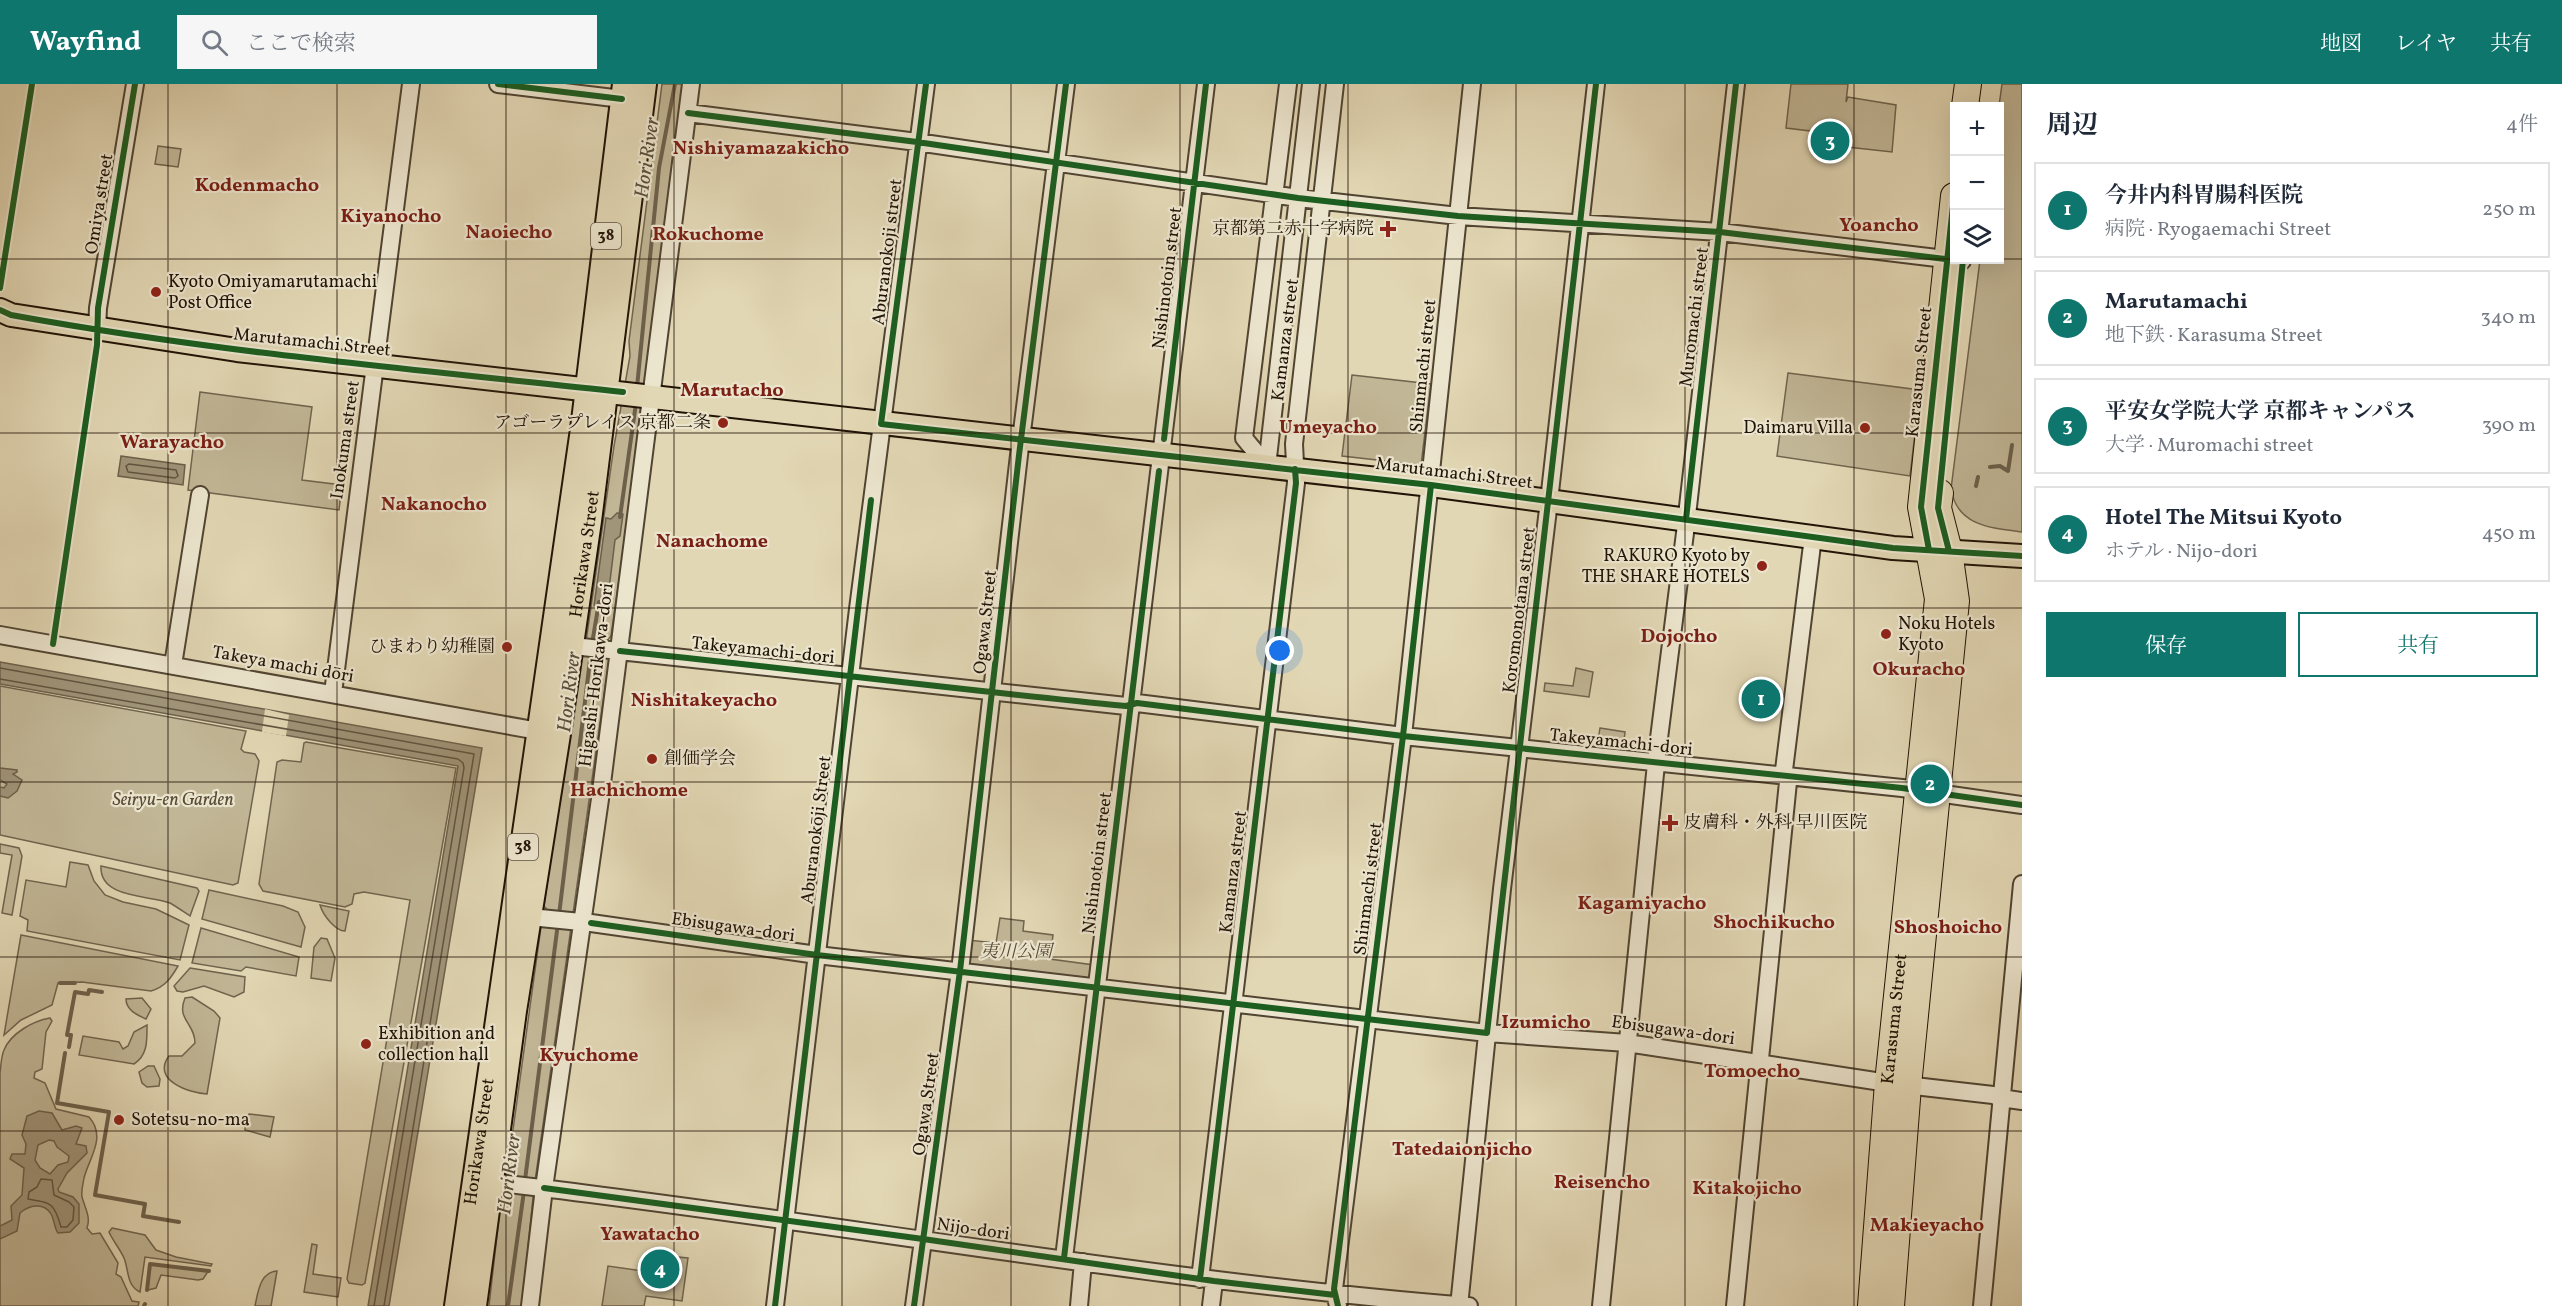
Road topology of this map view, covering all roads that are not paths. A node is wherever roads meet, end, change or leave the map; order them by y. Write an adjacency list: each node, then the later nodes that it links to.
1 (135, 84): 33 (street, Omiya street)
2 (411, 84): 34 (street, Inokuma street)
3 (498, 84): 17 (street)
4 (645, 84): 37 (main road, Horikawa Street / 38)
5 (691, 84): 20 (street, Higashi-Horikawa-dori)
6 (926, 84): 21 (street, Aburanokoji street)
7 (1066, 84): 22 (street, Ogawa Street)
8 (1206, 84): 23 (street, Nishinotoin street)
9 (1288, 84): 24 (street, Kamanza street)
10 (1311, 84): 25 (street, Kamanza street)
11 (1335, 84): 26 (street, Kamanza street)
12 (1472, 84): 27 (street, Shinmachi street)
13 (1596, 84): 28 (street, Koromonotana street)
14 (1736, 84): 29 (street, Muromachi street)
15 (1968, 84): 18 (highway)
16 (1982, 84): 19 (highway)
17 (623, 92): 37 (main road, Horikawa Street / 38)
18 (1966, 102)
19 (1980, 102)
20 (688, 113): 21 (street); 37 (street, Higashi-Horikawa-dori)
21 (917, 142): 22 (street); 38 (street, Aburanokoji street)
22 (1055, 163): 23 (street); 39 (street, Ogawa Street)
23 (1194, 182): 24 (street); 40 (street, Nishinotoin street)
24 (1274, 195): 25 (street); 41 (street, Kamanza street)
25 (1298, 198): 26 (street); 35 (street, Kamanza street)
26 (1322, 201): 27 (street); 36 (street, Kamanza street)
27 (1458, 216): 28 (street); 43 (street, Shinmachi street)
28 (1579, 222): 29 (street); 45 (street, Koromonotana street)
29 (1720, 232): 30 (street); 46 (street, Muromachi street)
30 (1950, 259)
31 (1956, 264): 48 (highway, Karasuma Street)
32 (0, 310): 33 (main road, Marutamachi Street)
33 (97, 330): 34 (main road, Marutamachi Street)
34 (376, 365): 37 (main road, Marutamachi Street); 55 (street, Inokuma street)
35 (1278, 365): 36 (street); 41 (street, Kamanza street)
36 (1302, 368): 42 (street, Kamanza street)
37 (623, 392): 38 (main road, Marutamachi Street); 51 (main road, Horikawa Street / 38); 52 (street, Higashi-Horikawa-dori); 59 (main road, Horikawa Street / 38)
38 (881, 424): 39 (main road, Marutamachi Street); 54 (street, Aburanokoji street)
39 (1021, 440): 40 (main road, Marutamachi Street); 56 (street, Ogawa Street)
40 (1162, 455): 41 (main road, Marutamachi Street); 57 (street, Nishinotoin street)
41 (1267, 466): 42 (main road, Marutamachi Street)
42 (1295, 470): 43 (main road, Marutamachi Street); 58 (street, Kamanza street)
43 (1431, 485): 45 (main road, Marutamachi Street); 60 (street, Shinmachi street)
44 (200, 495): 53 (street)
45 (1549, 501): 46 (main road, Marutamachi Street); 61 (street, Koromonotana street)
46 (1686, 519): 47 (main road, Marutamachi Street); 62 (street, Muromachi street)
47 (1813, 537): 48 (main road, Marutamachi Street); 63 (street)
48 (1939, 550): 49 (main road, Marutamachi Street); 64 (highway, Karasuma Street)
49 (2022, 556)
50 (0, 635): 53 (street, Takeya machi dōri)
51 (579, 646): 52 (street, Takeyamachi-dori); 59 (main road, Horikawa Street / 38)
52 (615, 650): 54 (street, Takeyamachi-dori); 68 (street, Higashi-Horikawa-dori)
53 (173, 665): 55 (street, Takeya machi dōri)
54 (850, 675): 56 (street, Takeyamachi-dori); 69 (street, Aburanokōji Street)
55 (333, 693): 59 (street, Takeya machi dōri)
56 (993, 693): 57 (street, Takeyamachi-dori); 70 (street, Ogawa Street)
57 (1133, 704): 58 (street, Takeyamachi-dori); 71 (street, Nishinotoin street)
58 (1268, 719): 60 (street, Takeyamachi-dori); 72 (street, Kamanza street)
59 (550, 733): 67 (main road, Horikawa Street / 38); 88 (main road, Horikawa Street / 38)
60 (1403, 736): 61 (street, Takeyamachi-dori); 73 (street, Shinmachi street)
61 (1518, 748): 62 (street, Takeyamachi-dori); 74 (street, Koromonotana street)
62 (1656, 762): 63 (street, Takeyamachi-dori); 75 (street, Muromachi street)
63 (1786, 776): 64 (street, Takeyamachi-dori); 76 (street)
64 (1926, 792): 65 (street, Takeyamachi-dori); 77 (highway, Karasuma Street)
65 (2022, 805)
66 (2022, 884): 78 (street)
67 (540, 918): 68 (street, Ebisugawa-dori); 80 (main road, Horikawa Street / 38)
68 (578, 922): 69 (street, Ebisugawa-dori); 81 (street, Higashi-Horikawa-dori)
69 (817, 955): 70 (street, Ebisugawa-dori); 82 (street, Aburanokōji Street)
70 (960, 971): 71 (street, Ebisugawa-dori); 83 (street, Ogawa Street)
71 (1098, 987): 72 (street, Ebisugawa-dori); 84 (street, Nishinotoin street)
72 (1233, 1003): 73 (street, Ebisugawa-dori); 86 (street, Kamanza street)
73 (1368, 1019): 74 (street, Ebisugawa-dori); 87 (street, Shinmachi street)
74 (1486, 1033): 75 (street, Ebisugawa-dori); 95 (street)
75 (1627, 1043): 76 (street, Ebisugawa-dori); 96 (street, Muromachi street)
76 (1760, 1063): 77 (street, Ebisugawa-dori); 97 (street)
77 (1898, 1085): 78 (street, Ebisugawa-dori); 98 (highway, Karasuma Street); 99 (highway, Karasuma Street)
78 (2001, 1098): 79 (street, Ebisugawa-dori); 100 (street)
79 (2022, 1101)
80 (502, 1184): 81 (street, Nijo-dori); 89 (main road, Horikawa Street / 38)
81 (539, 1188): 82 (street, Nijo-dori); 90 (street, Higashi-Horikawa-dori)
82 (785, 1221): 83 (street, Nijo-dori); 91 (street, Aburanokōji Street)
83 (923, 1239): 84 (street, Nijo-dori); 92 (street, Ogawa Street)
84 (1064, 1258): 85 (street, Nijo-dori)
85 (1083, 1262): 86 (street, Nijo-dori); 93 (street)
86 (1207, 1280): 87 (street, Nijo-dori); 94 (street)
87 (1336, 1301): 95 (street, Nijo-dori)
88 (456, 1306)
89 (475, 1306)
90 (530, 1306)
91 (775, 1306)
92 (914, 1306)
93 (1078, 1306)
94 (1211, 1306)
95 (1463, 1306)
96 (1600, 1306)
97 (1735, 1306)
98 (1871, 1306)
99 (1891, 1306)
100 (1982, 1306)

